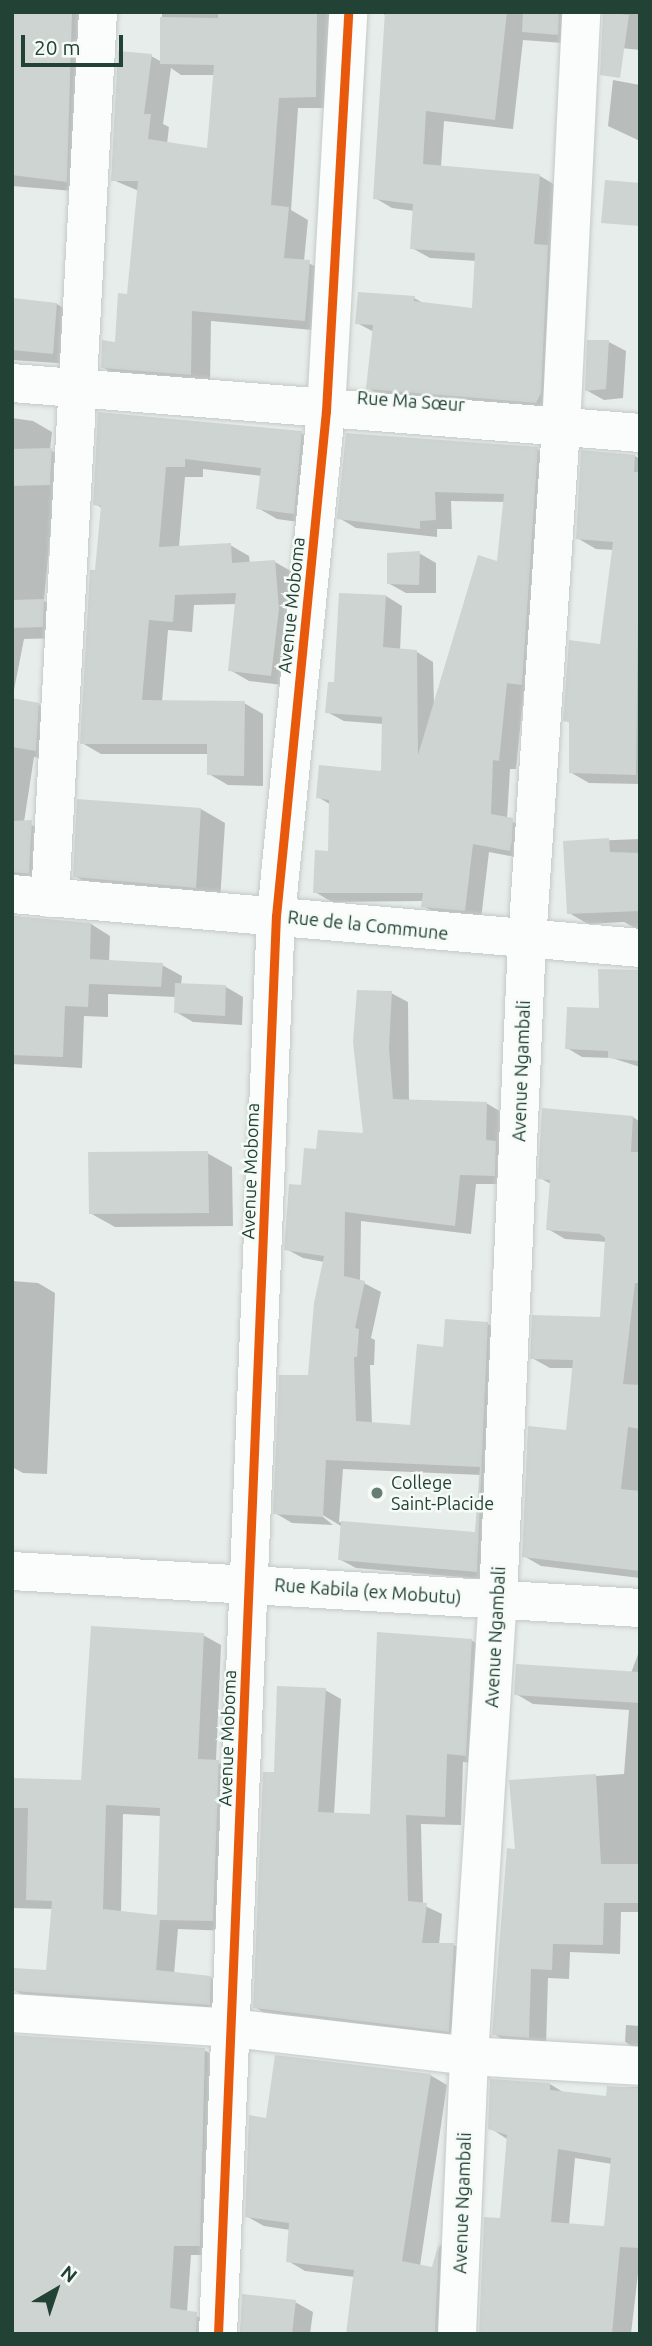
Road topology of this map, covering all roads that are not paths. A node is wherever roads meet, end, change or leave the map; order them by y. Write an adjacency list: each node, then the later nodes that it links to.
1 (98, 12): 5 (street)
2 (348, 12): 6 (street, Avenue Moboma)
3 (581, 12): 7 (street, Avenue Ngambali)
4 (12, 383): 5 (street, Rue Ma Sœur)
5 (80, 387): 6 (street, Rue Ma Sœur); 10 (street)
6 (326, 411): 7 (street, Rue Ma Sœur); 11 (street, Avenue Moboma)
7 (561, 427): 8 (street, Rue Ma Sœur); 12 (street, Avenue Ngambali)
8 (640, 433)
9 (12, 894): 10 (street, Rue de la Commune)
10 (50, 898): 11 (street, Rue de la Commune)
11 (276, 916): 12 (street, Rue de la Commune); 15 (street, Avenue Moboma)
12 (527, 941): 13 (street, Rue de la Commune); 16 (street, Avenue Ngambali)
13 (640, 948)
14 (12, 1572): 15 (street, Rue Kabila (ex Mobutu))
15 (248, 1584): 16 (street, Rue Kabila (ex Mobutu)); 19 (street, Avenue Moboma)
16 (498, 1600): 17 (street, Rue Kabila (ex Mobutu)); 20 (street, Avenue Ngambali)
17 (640, 1608)
18 (12, 2013): 19 (street)
19 (232, 2028): 20 (street); 22 (street, Avenue Moboma)
20 (469, 2056): 21 (street); 23 (street, Avenue Ngambali)
21 (640, 2066)
22 (218, 2334)
23 (457, 2334)

